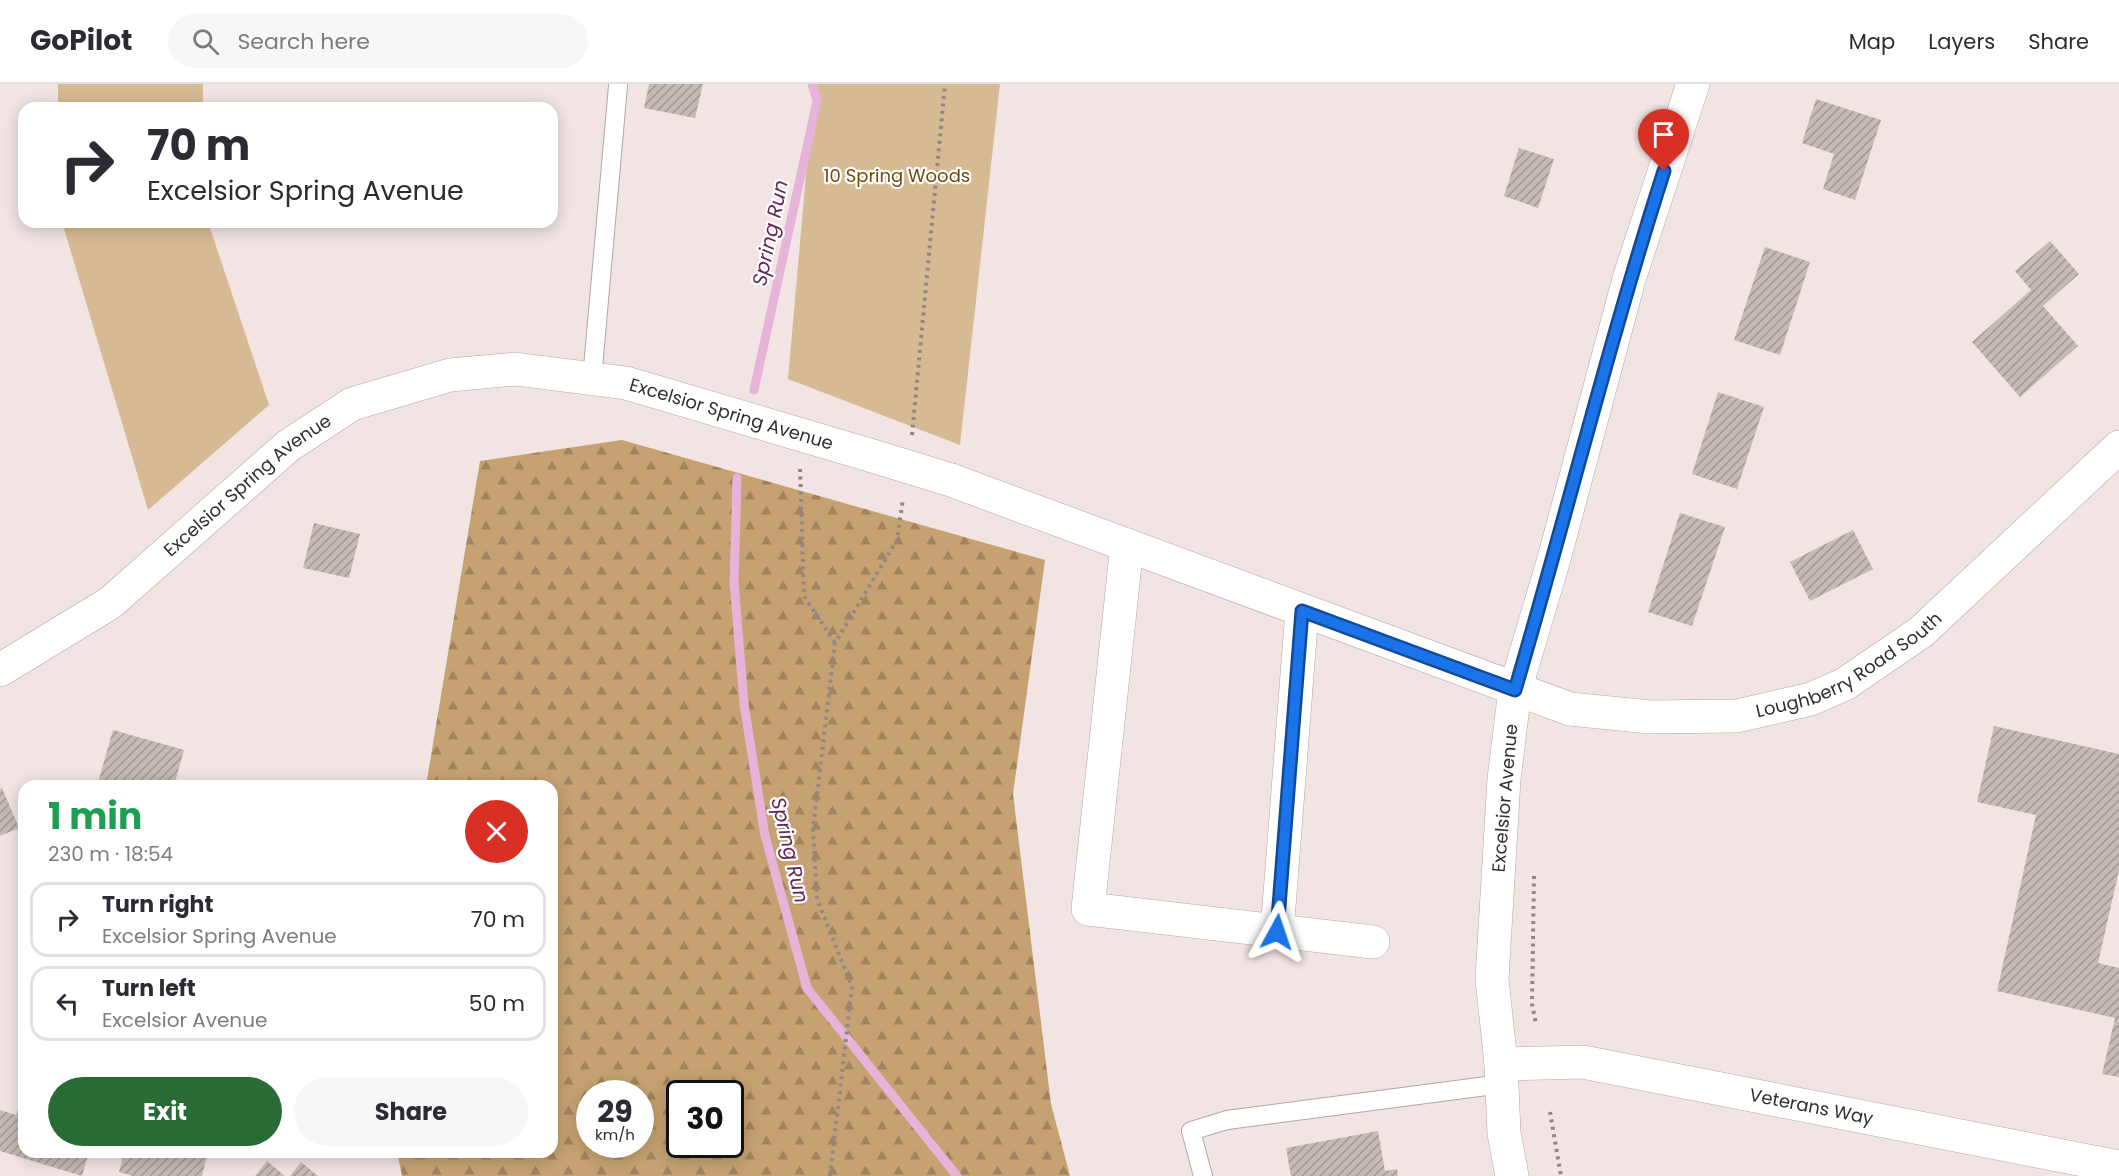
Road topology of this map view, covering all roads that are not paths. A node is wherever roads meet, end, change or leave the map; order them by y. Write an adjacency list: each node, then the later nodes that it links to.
1 (1692, 84): 8 (street, Excelsior Avenue)
2 (618, 86): 3 (lane)
3 (592, 379): 5 (street, Excelsior Spring Avenue, bridge); 7 (street, Excelsior Spring Avenue)
4 (2119, 447): 8 (street, Loughberry Road South)
5 (1127, 545): 6 (street, Excelsior Spring Avenue); 9 (street)
6 (1302, 611): 8 (street, Excelsior Spring Avenue); 9 (street)
7 (0, 670)
8 (1515, 690): 11 (street, Excelsior Avenue)
9 (1277, 932): 10 (street)
10 (1373, 942)
11 (1501, 1074): 12 (street, Veterans Way); 13 (lane); 14 (street, Excelsior Avenue)
12 (2119, 1167)
13 (1203, 1176)
14 (1512, 1176)

